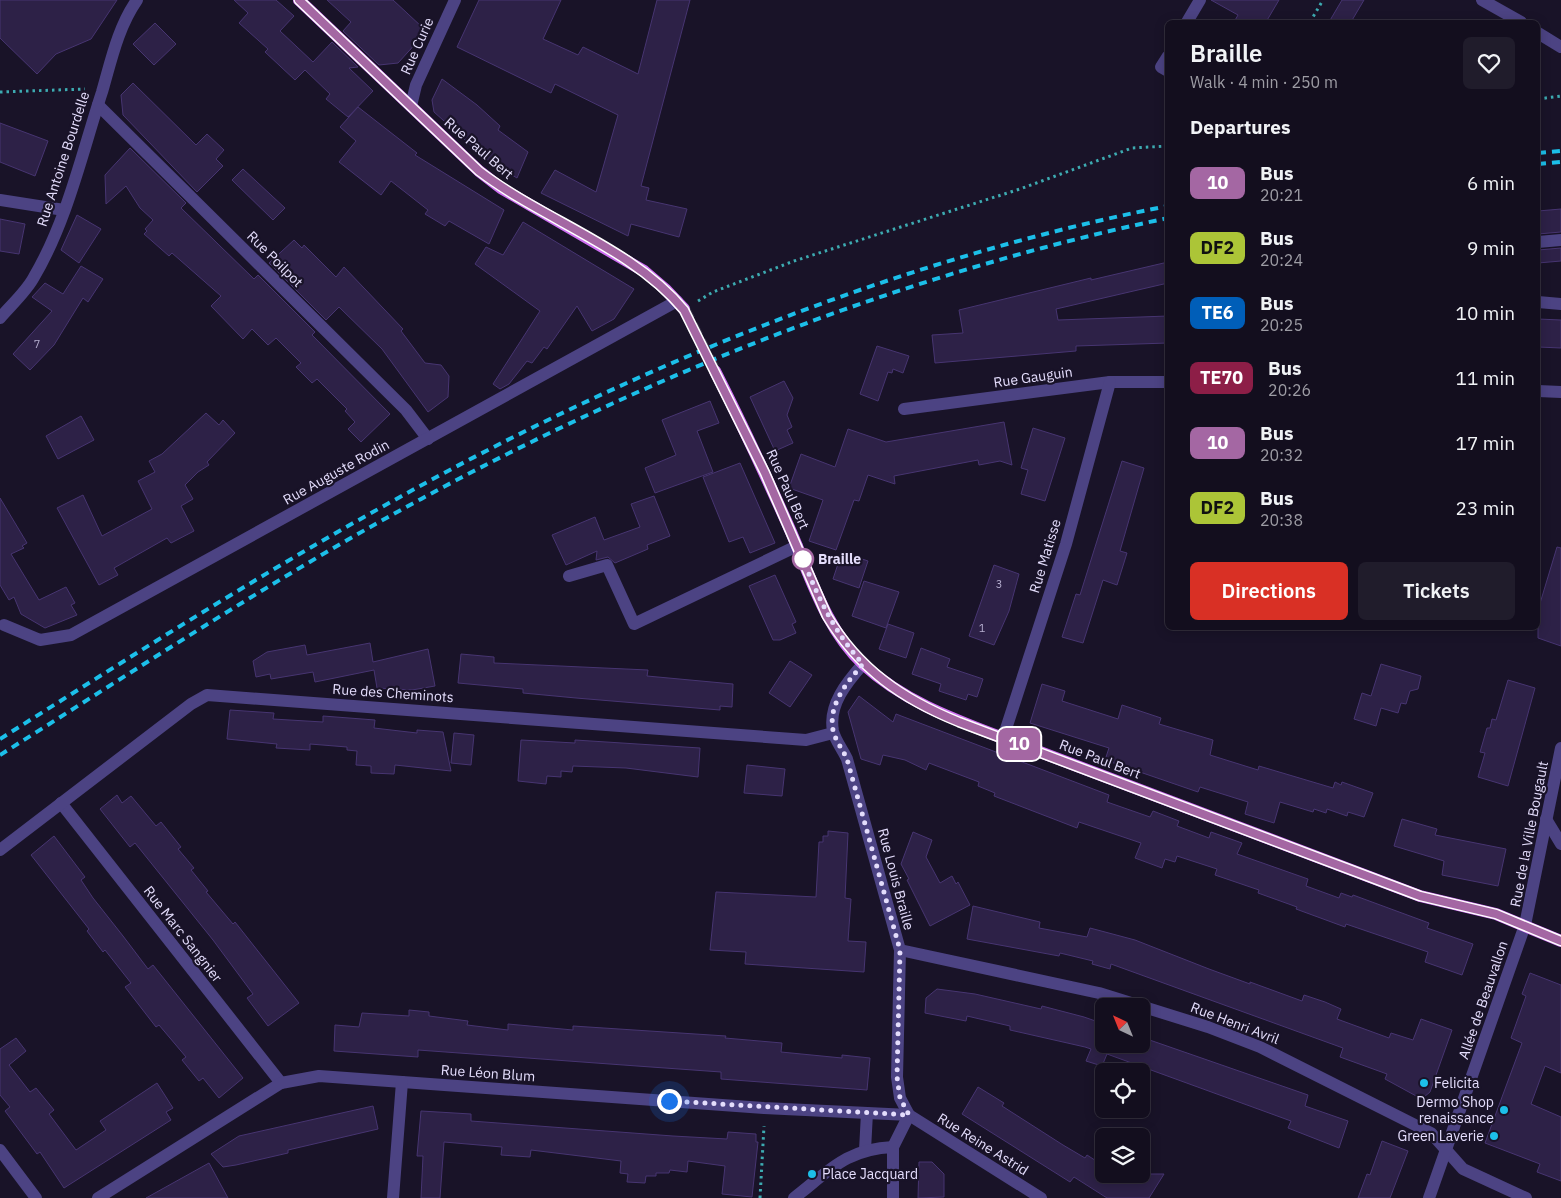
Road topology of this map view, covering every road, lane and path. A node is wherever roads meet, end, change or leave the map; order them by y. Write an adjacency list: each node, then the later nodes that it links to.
1 (136, 0): 12 (street, Rue Antoine Bourdelle)
2 (299, 0): 17 (main road, Rue Paul Bert)
3 (455, 0): 17 (street, Rue Curie)
4 (1200, 0): 7 (street)
5 (1323, 0): 8 (path)
6 (1482, 0): 9 (street)
7 (1188, 20)
8 (1311, 20)
9 (1517, 20)
10 (1540, 34): 11 (street)
11 (1561, 47)
12 (103, 88): 13 (path); 16 (street, Rue Antoine Bourdelle)
13 (0, 92)
14 (1561, 96): 15 (path)
15 (1540, 99)
16 (98, 105): 20 (street, Rue Antoine Bourdelle); 33 (street, Rue Poilpot)
17 (411, 106): 25 (main road, Rue Paul Bert)
18 (1165, 146): 25 (path)
19 (0, 200): 20 (street)
20 (64, 210): 26 (street, Rue Antoine Bourdelle)
21 (1561, 240): 22 (street)
22 (1540, 242)
23 (1540, 302): 24 (street)
24 (1561, 304)
25 (680, 305): 33 (street, Rue Auguste Rodin)
26 (0, 318)
27 (716, 371): 34 (main road, Rue Paul Bert)
28 (1110, 382): 29 (street, Rue Gauguin); 32 (street, Rue Gauguin); 39 (street, Rue Matisse)
29 (1165, 382)
30 (1540, 391): 31 (street)
31 (1561, 392)
32 (904, 410)
33 (428, 439): 36 (street, Rue Auguste Rodin)
34 (797, 546): 35 (street); 37 (main road, Rue Paul Bert)
35 (569, 576)
36 (1, 624)
37 (863, 664): 38 (street); 39 (main road, Rue Paul Bert)
38 (833, 732): 41 (street, Rue des Cheminots); 47 (street, Rue Louis Braille)
39 (1003, 738): 45 (main road, Rue Paul Bert)
40 (1561, 748): 42 (street, Rue de la Ville Bougault)
41 (61, 803): 44 (street, Rue des Cheminots); 49 (street, Rue Marc Sangnier)
42 (1546, 819): 43 (street); 45 (street, Rue de la Ville Bougault)
43 (1561, 844)
44 (0, 850)
45 (1525, 925): 46 (main road, Rue Paul Bert); 56 (street, Allée de Beauvallon)
46 (1561, 941)
47 (900, 950): 51 (street, Rue Louis Braille); 56 (street, Rue Henri Avril)
48 (402, 1082): 49 (street, Rue Léon Blum); 50 (street, Rue Léon Blum); 59 (street)
49 (281, 1083): 58 (street, Rue Léon Blum)
50 (867, 1113): 51 (street, Rue Léon Blum); 55 (street)
51 (909, 1115): 53 (street); 63 (street, Rue Reine Astrid)
52 (764, 1136): 60 (path)
53 (893, 1147): 55 (street); 62 (street)
54 (0, 1150): 57 (street)
55 (865, 1150): 61 (street)
56 (1447, 1151): 64 (street, Allée de Beauvallon); 65 (street, Rue Henri Avril)
57 (36, 1198)
58 (98, 1198)
59 (393, 1198)
60 (760, 1198)
61 (794, 1198)
62 (893, 1198)
63 (1041, 1198)
64 (1429, 1198)
65 (1526, 1198)

